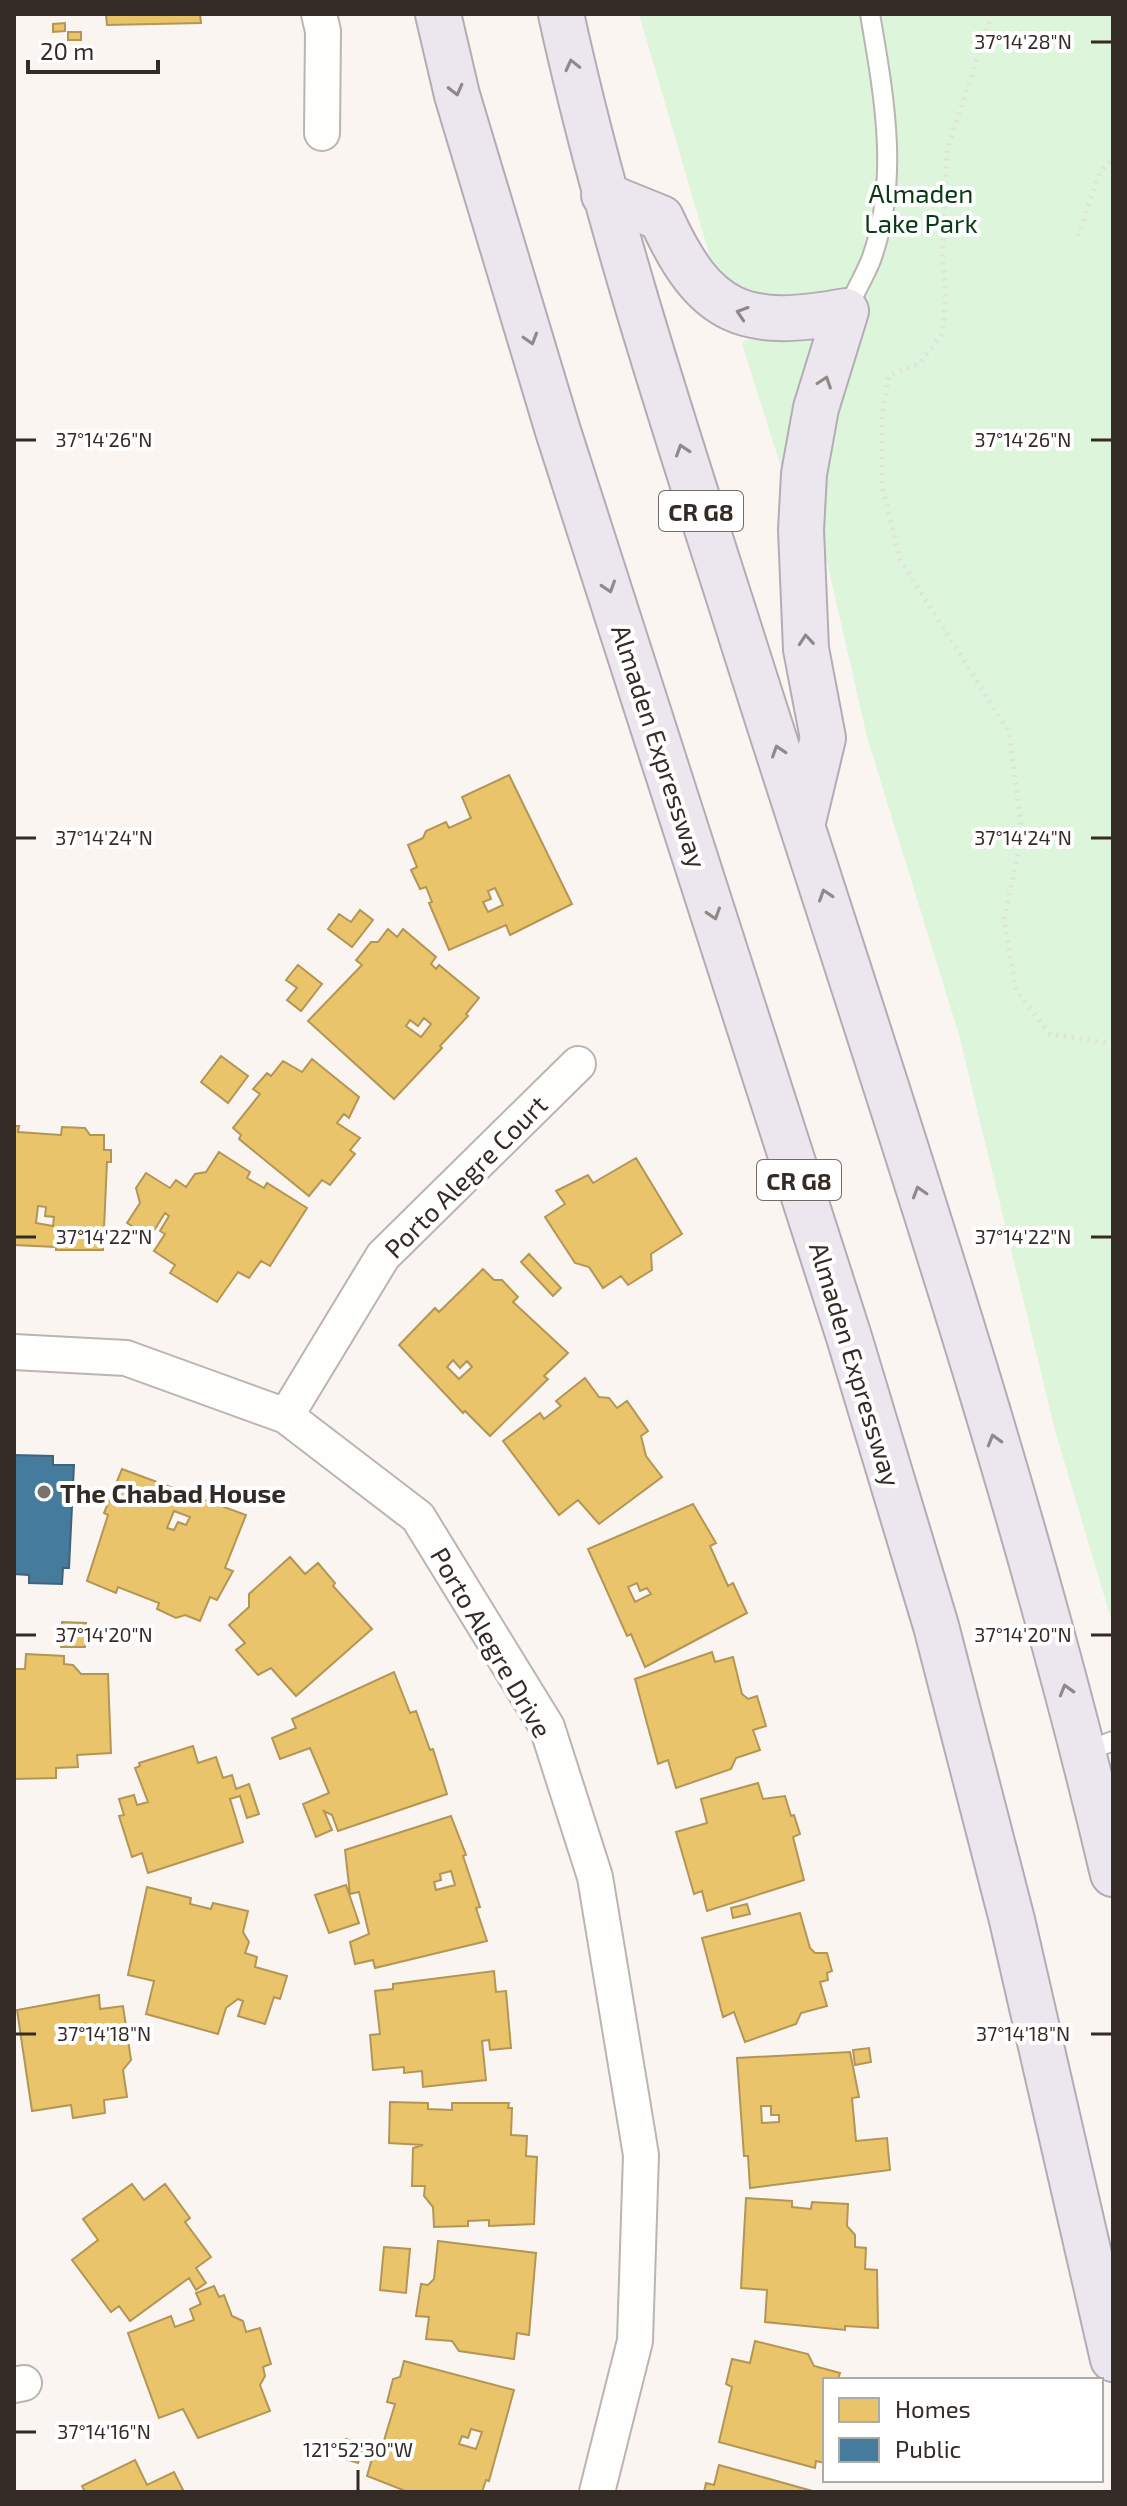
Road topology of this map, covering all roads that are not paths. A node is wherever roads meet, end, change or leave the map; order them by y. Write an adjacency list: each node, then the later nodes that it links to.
1 (319, 14): 5 (street)
2 (438, 14): 14 (main road, Almaden Expressway / CR G8, one-way to 14)
3 (561, 14): 6 (main road, CR G8, one-way to 3)
4 (870, 14): 7 (lane)
5 (322, 133)
6 (604, 195): 7 (main road, one-way to 6); 8 (main road, CR G8, one-way to 6)
7 (846, 311): 8 (main road, one-way to 7)
8 (802, 826): 12 (main road, CR G8, one-way to 8)
9 (578, 1064): 11 (street, Porto Alegre Court)
10 (14, 1352): 11 (street, Porto Alegre Drive)
11 (286, 1416): 15 (street, Porto Alegre Drive)
12 (1100, 1753): 13 (main road, CR G8)
13 (1113, 1874)
14 (1113, 2359)
15 (597, 2492)

